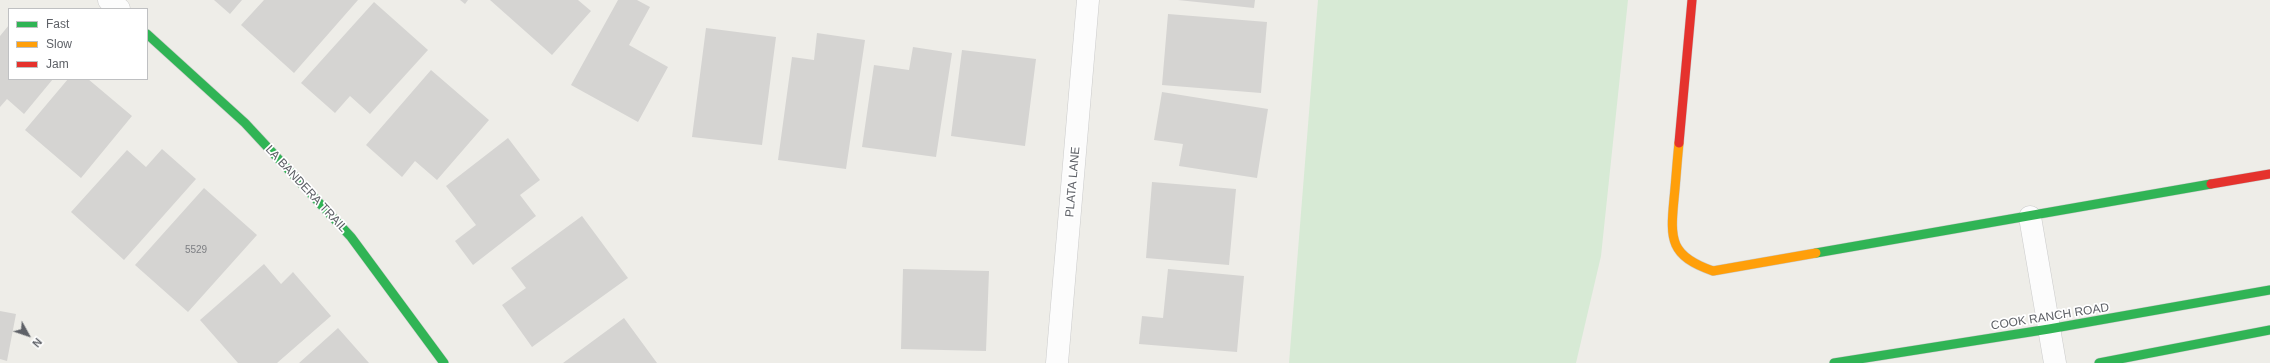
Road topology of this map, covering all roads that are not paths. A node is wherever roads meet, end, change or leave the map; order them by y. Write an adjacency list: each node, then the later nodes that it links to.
1 (109, 0): 4 (street)
2 (1088, 0): 12 (street, PLATA LANE)
3 (1692, 0): 7 (street)
4 (118, 8)
5 (148, 35): 11 (street, LA BANDERA TRAIL)
6 (2270, 174): 7 (street)
7 (2030, 217): 9 (street)
8 (2270, 290): 9 (street, COOK RANCH ROAD)
9 (2050, 329): 13 (street, COOK RANCH ROAD); 14 (street)
10 (2270, 330): 15 (street)
11 (444, 363)
12 (1057, 363)
13 (1834, 363)
14 (2055, 363)
15 (2099, 363)

